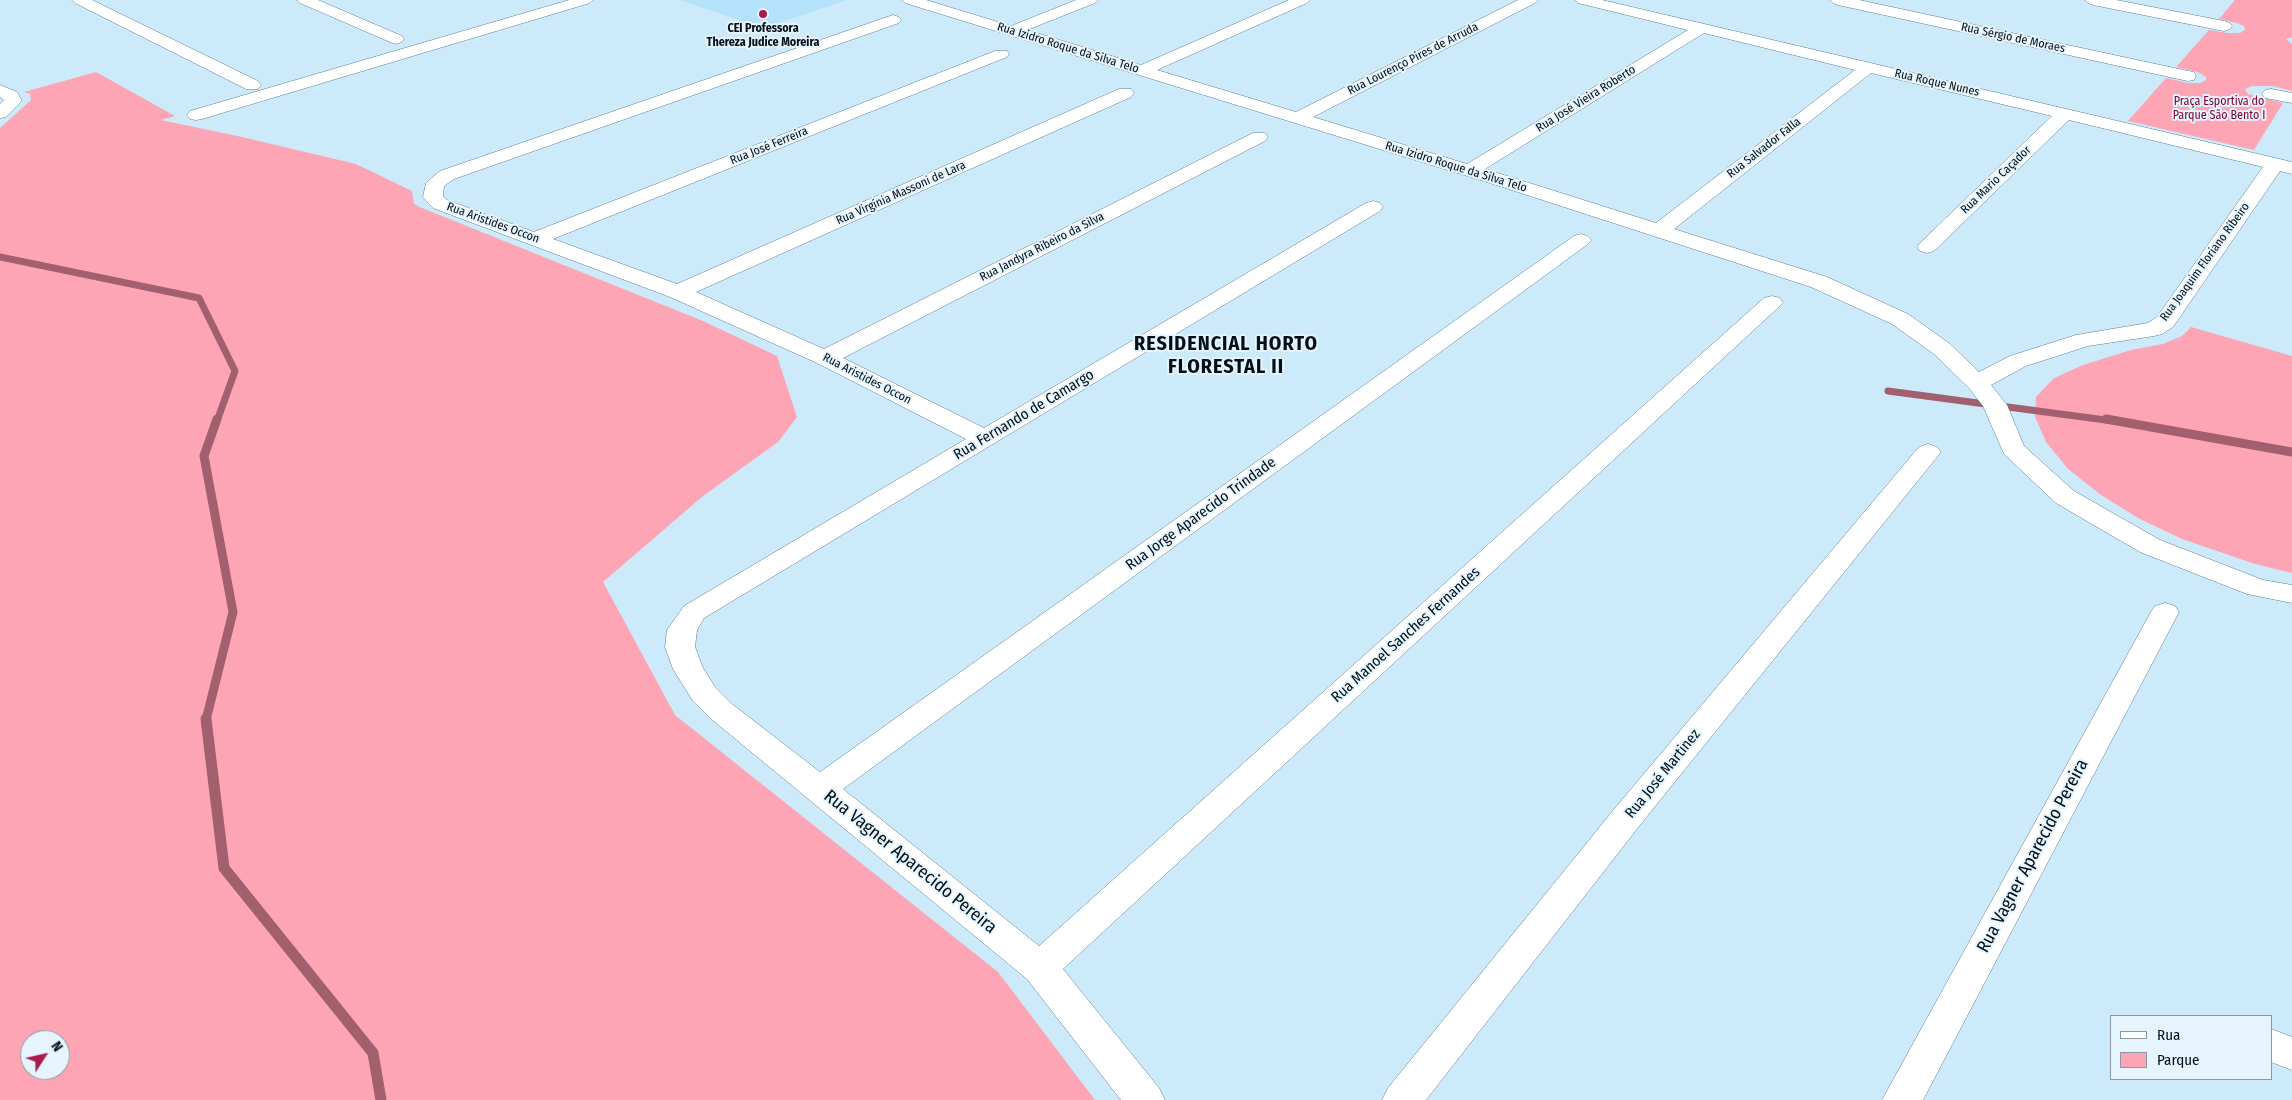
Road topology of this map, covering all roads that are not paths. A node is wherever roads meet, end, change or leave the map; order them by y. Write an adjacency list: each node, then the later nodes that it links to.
1 (80, 0): 20 (street)
2 (305, 0): 15 (street)
3 (585, 0): 27 (street)
4 (910, 0): 14 (street, Rua Izidro Roque da Silva Telo)
5 (1090, 0): 14 (street)
6 (1302, 0): 18 (street)
7 (1530, 0): 28 (street, Rua Lourenço Pires de Arruda)
8 (1583, 0): 13 (street, Rua Roque Nunes)
9 (1838, 0): 19 (street, Rua Sérgio de Moraes)
10 (2094, 0): 12 (street)
11 (893, 20): 34 (street, Rua Aristides Occon)
12 (2224, 26)
13 (1702, 28): 17 (street, Rua Roque Nunes); 31 (street, Rua José Vieira Roberto)
14 (1011, 31): 18 (street, Rua Izidro Roque da Silva Telo)
15 (396, 39)
16 (1001, 54): 34 (street, Rua José Ferreira)
17 (1869, 67): 26 (street, Rua Roque Nunes); 33 (street, Rua Salvador Falla)
18 (1141, 71): 28 (street, Rua Izidro Roque da Silva Telo)
19 (2188, 76)
20 (252, 85)
21 (0, 90): 25 (street)
22 (1125, 93): 37 (street, Rua Virgínia Massoni de Lara)
23 (2271, 94): 24 (street)
24 (2292, 98)
25 (0, 113)
26 (2065, 114): 30 (street, Rua Roque Nunes); 36 (street, Rua Mario Caçador)
27 (196, 115)
28 (1296, 119): 31 (street, Rua Izidro Roque da Silva Telo)
29 (1259, 137): 39 (street, Rua Jandyra Ribeiro da Silva)
30 (2284, 166): 40 (street, Rua Joaquim Floriano Ribeiro)
31 (1470, 170): 33 (street, Rua Izidro Roque da Silva Telo)
32 (1372, 207): 41 (street, Rua Fernando de Camargo)
33 (1660, 230): 40 (street, Rua Izidro Roque da Silva Telo)
34 (536, 238): 37 (street, Rua Aristides Occon)
35 (1581, 240): 46 (street, Rua Jorge Aparecido Trindade)
36 (1927, 247)
37 (678, 292): 39 (street, Rua Aristides Occon)
38 (1772, 303): 47 (street, Rua Manoel Sanches Fernandes)
39 (825, 358): 41 (street, Rua Aristides Occon)
40 (1977, 383): 43 (street, Rua Izidro Roque da Silva Telo)
41 (984, 438): 45 (street, Rua Fernando de Camargo)
42 (1928, 452): 51 (street, Rua José Martinez)
43 (2292, 594)
44 (2165, 612): 52 (street, Rua Vagner Aparecido Pereira)
45 (682, 630): 46 (street, Rua Vagner Aparecido Pereira)
46 (820, 789): 47 (street, Rua Vagner Aparecido Pereira)
47 (1040, 968): 50 (street, Rua Vagner Aparecido Pereira)
48 (2272, 1045): 49 (street)
49 (2292, 1054)
50 (1145, 1100)
51 (1402, 1100)
52 (1902, 1100)

